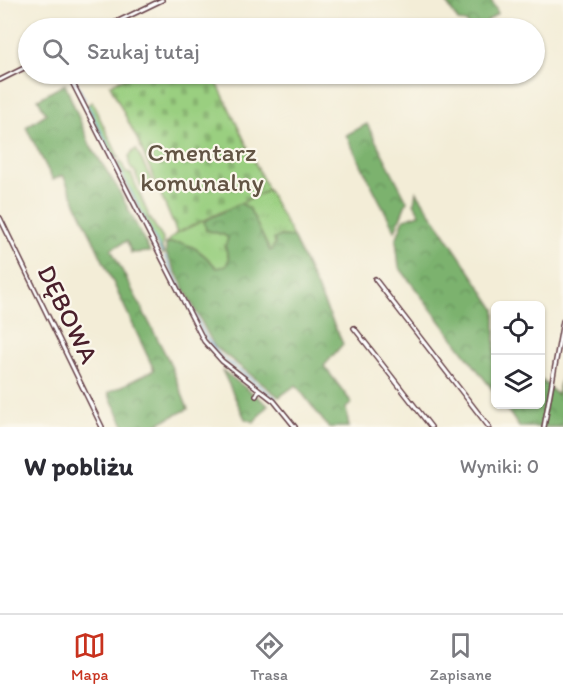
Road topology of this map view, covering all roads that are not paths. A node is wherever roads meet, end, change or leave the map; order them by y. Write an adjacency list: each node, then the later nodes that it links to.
1 (162, 0): 2 (street)
2 (125, 18)
3 (18, 71): 4 (street)
4 (0, 80)
5 (73, 84): 10 (street)
6 (0, 218): 12 (street, DĘBOWA)
7 (375, 279): 15 (street)
8 (563, 321): 16 (street)
9 (354, 328): 14 (street)
10 (260, 390): 11 (street); 13 (street)
11 (256, 396)
12 (102, 427)
13 (295, 427)
14 (431, 427)
15 (489, 427)
16 (544, 427)

